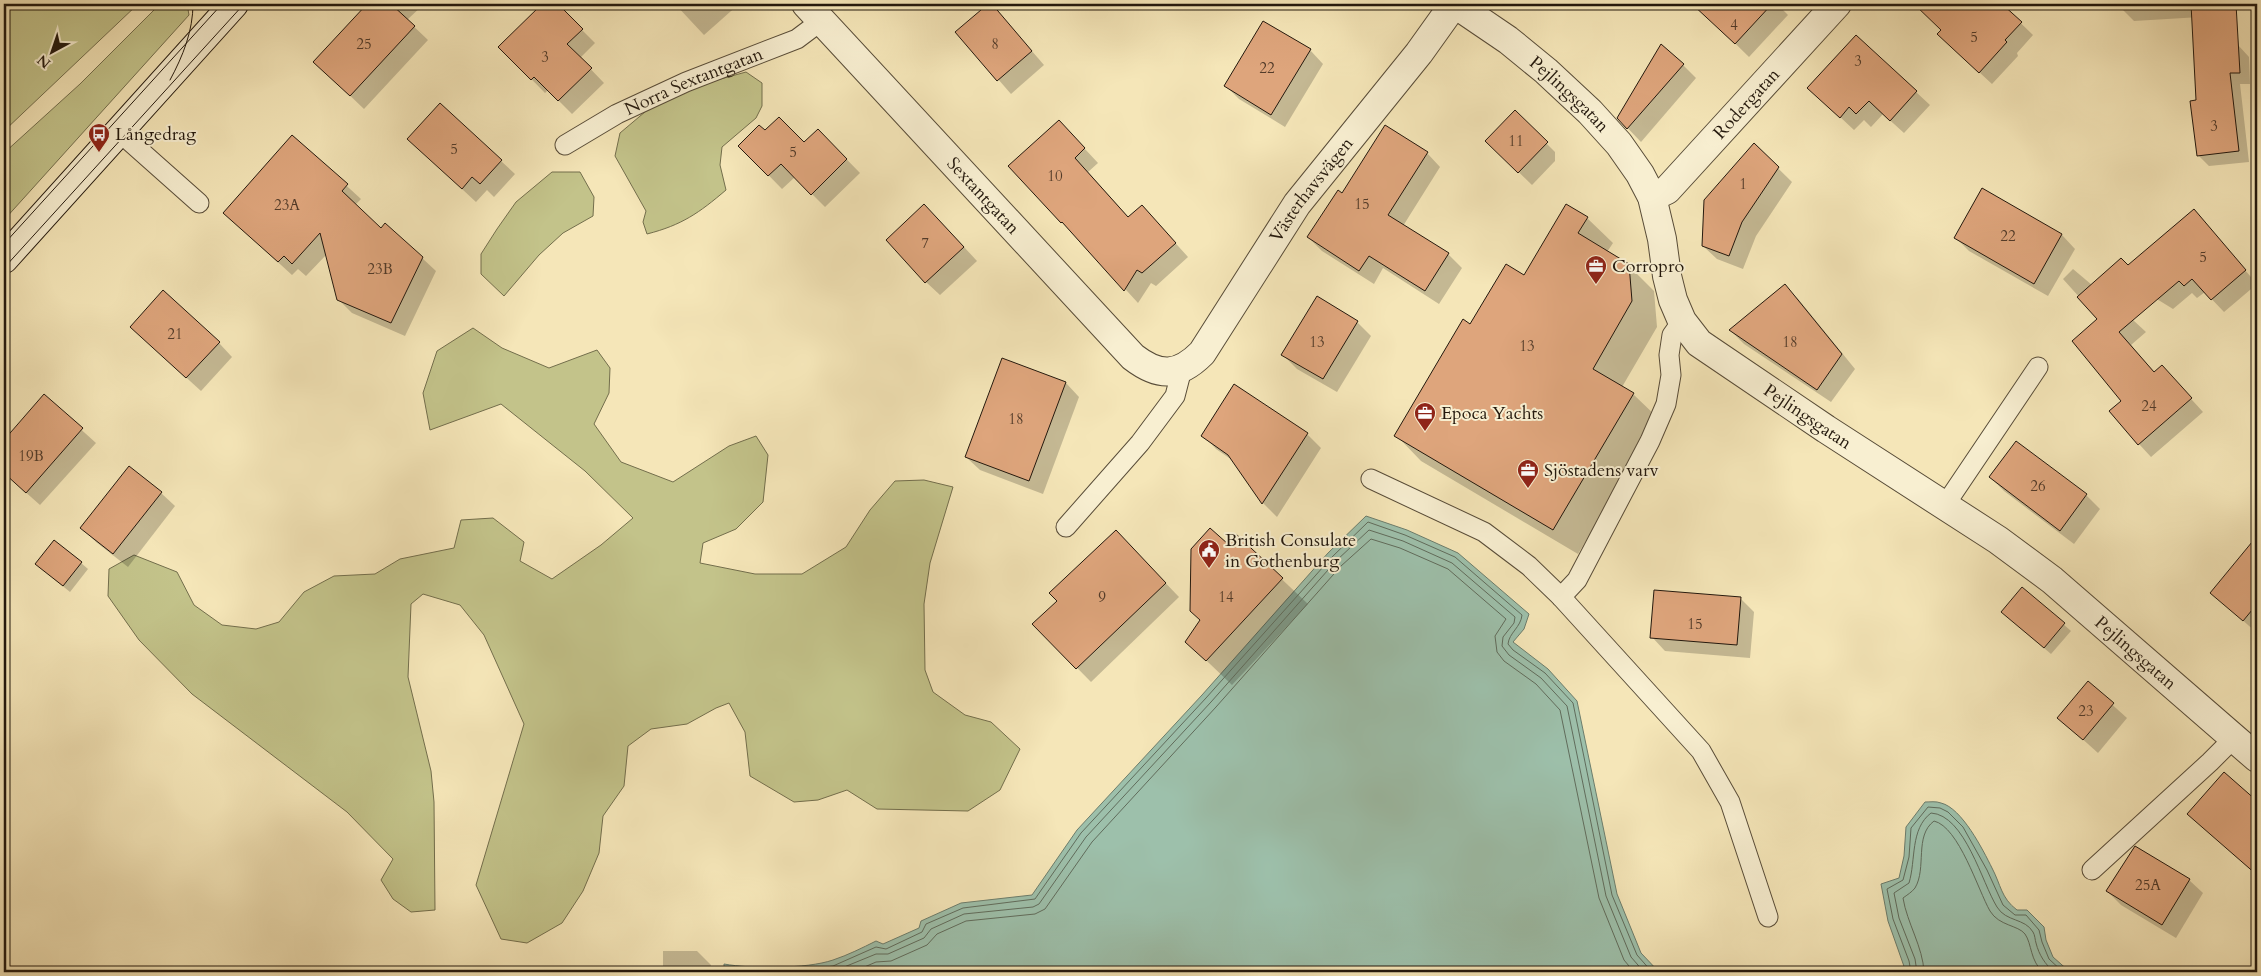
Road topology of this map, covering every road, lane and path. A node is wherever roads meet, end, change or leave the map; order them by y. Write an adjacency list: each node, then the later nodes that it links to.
1 (234, 4): 5 (street)
2 (1454, 4): 7 (street, Pejlingsgatan); 12 (street, Västerhavsvägen)
3 (1837, 4): 7 (street, Rodergatan)
4 (813, 12): 6 (lane, Norra Sextantgatan); 12 (street, Sextantgatan)
5 (118, 131): 8 (lane); 9 (street)
6 (565, 144)
7 (1652, 196): 10 (street, Pejlingsgatan)
8 (199, 203)
9 (4, 259)
10 (1682, 322): 14 (street, Pejlingsgatan); 16 (lane)
11 (2038, 366): 14 (lane)
12 (1176, 371): 15 (lane)
13 (1371, 479): 16 (lane)
14 (1946, 505): 17 (street, Pejlingsgatan)
15 (1066, 527)
16 (1561, 597): 20 (lane)
17 (2234, 738): 18 (street, Pejlingsgatan); 19 (lane)
18 (2257, 758)
19 (2092, 870)
20 (1768, 917)

